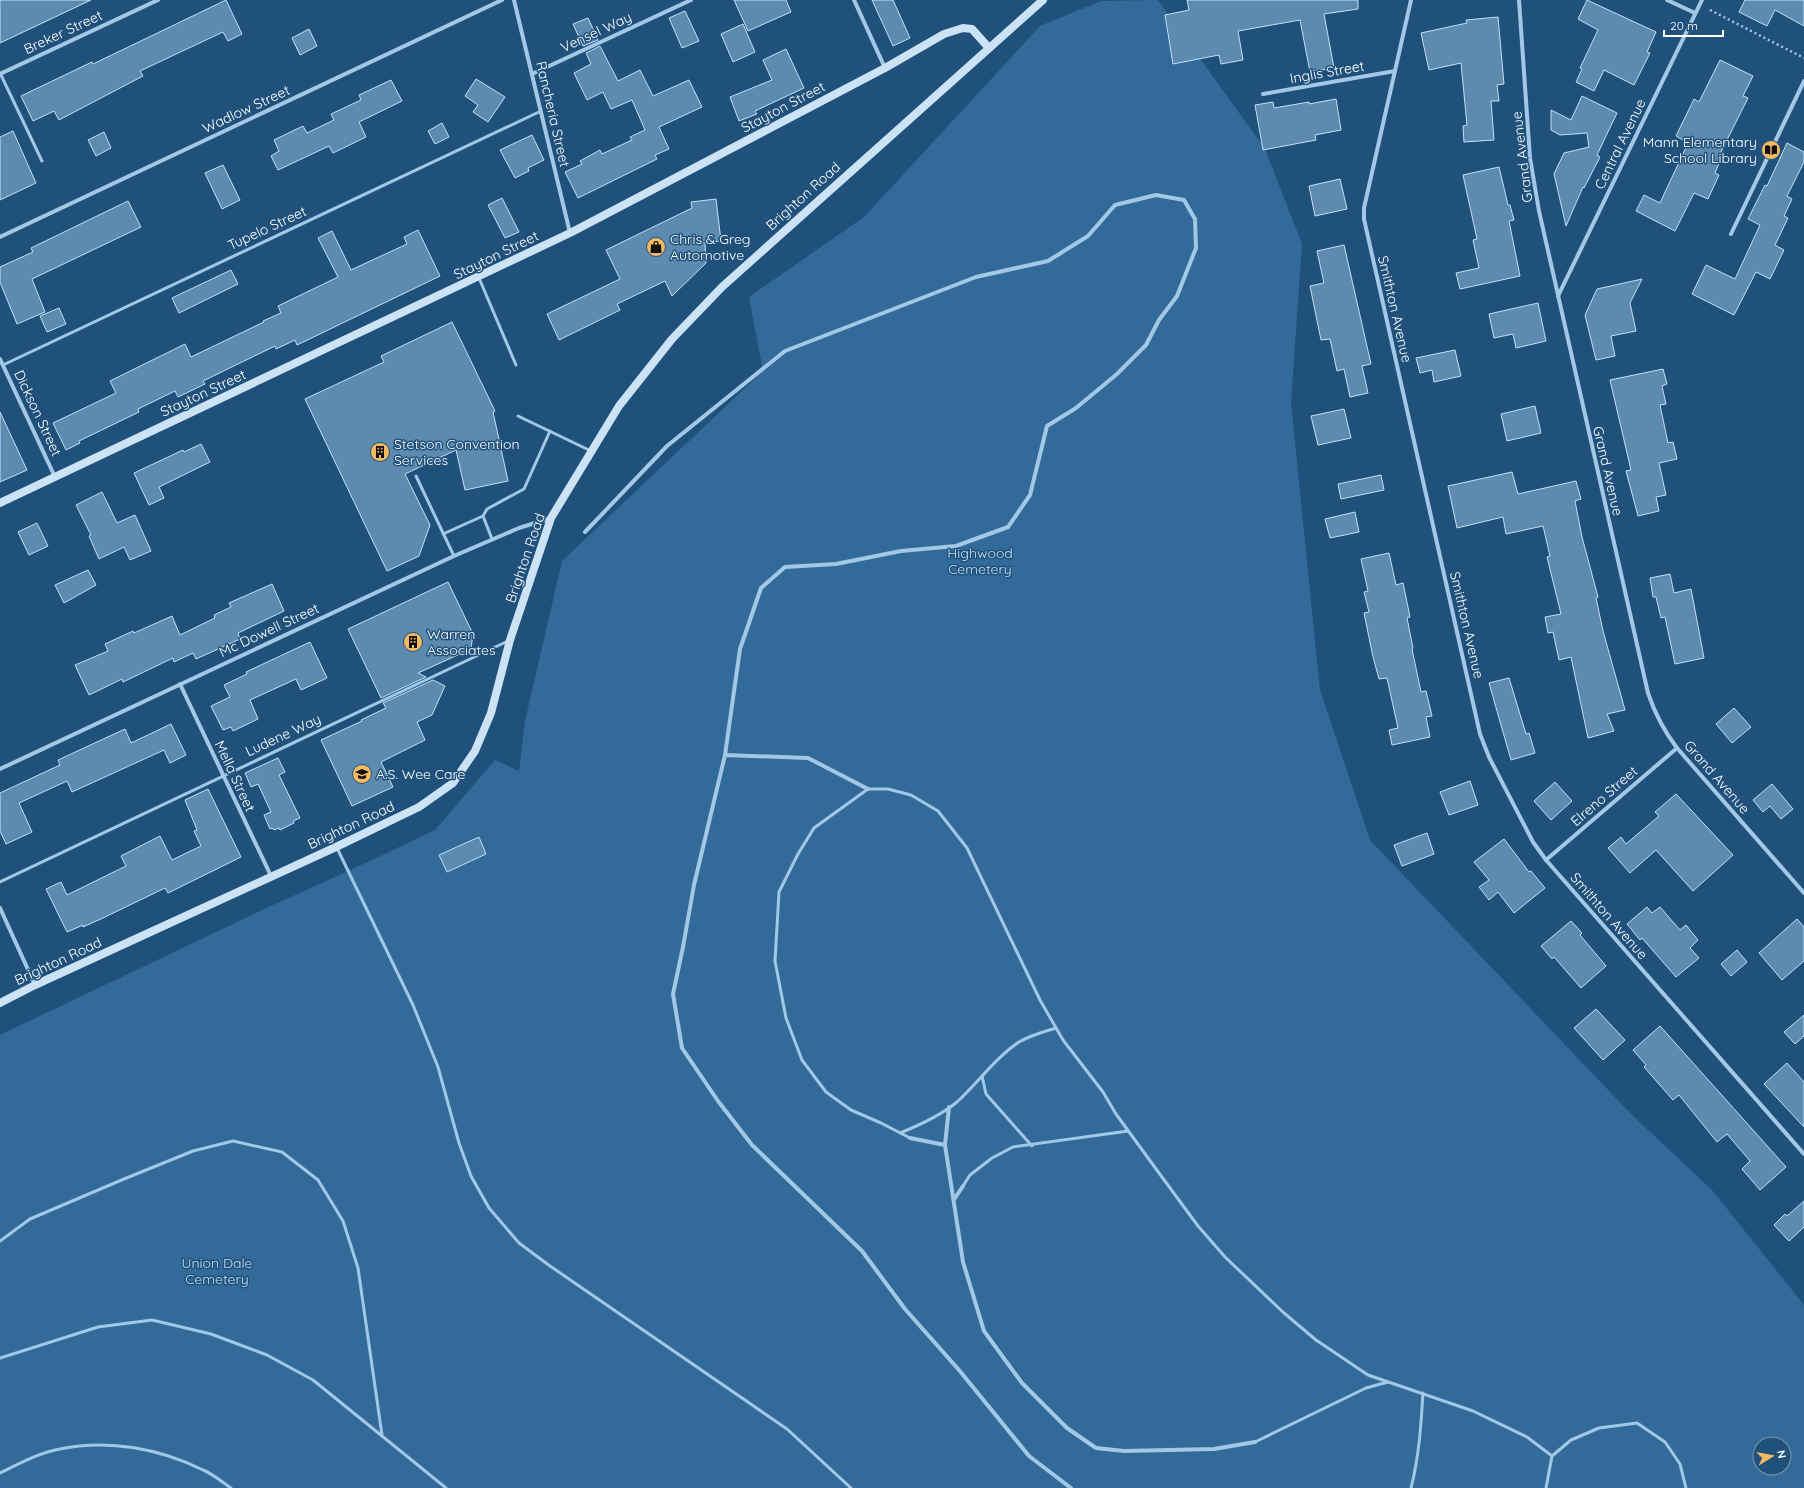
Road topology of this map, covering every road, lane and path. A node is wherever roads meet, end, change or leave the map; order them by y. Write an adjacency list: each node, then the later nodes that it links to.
1 (158, 0): 17 (street, Breker Street)
2 (502, 0): 25 (street, Wadlow Street)
3 (514, 0): 18 (street, Rancheria Street)
4 (691, 0): 18 (street, Vensel Way)
5 (854, 0): 15 (street)
6 (1043, 0): 13 (street, Brighton Road)
7 (1411, 0): 16 (street, Smithton Avenue)
8 (1519, 0): 27 (street, Grand Avenue)
9 (1667, 0): 12 (street)
10 (1702, 0): 11 (street, Central Avenue)
11 (1699, 5): 12 (street, Central Avenue); 14 (path)
12 (1695, 14): 27 (street, Central Avenue)
13 (989, 48): 15 (street, Stayton Street); 33 (street, Brighton Road)
14 (1804, 58)
15 (885, 68): 23 (street, Stayton Street)
16 (1395, 71): 20 (street, Inglis Street); 51 (street, Smithton Avenue)
17 (0, 74): 22 (lane)
18 (532, 74): 21 (street, Rancheria Street)
19 (1804, 81): 24 (street)
20 (1263, 94)
21 (541, 111): 23 (street, Rancheria Street); 29 (lane, Tupelo Street)
22 (42, 161)
23 (570, 234): 26 (street, Stayton Street)
24 (1731, 234)
25 (0, 237)
26 (479, 278): 30 (lane); 35 (street, Stayton Street)
27 (1557, 297): 45 (street, Grand Avenue)
28 (0, 359): 29 (street, Dickson Street)
29 (3, 365): 35 (street, Dickson Street)
30 (516, 365)
31 (518, 416): 32 (lane)
32 (550, 431): 33 (lane); 37 (lane)
33 (591, 451): 38 (street, Brighton Road)
34 (416, 476): 40 (lane)
35 (56, 477): 36 (street, Stayton Street)
36 (0, 503)
37 (483, 516): 40 (lane); 41 (lane)
38 (551, 518): 41 (street, Mc Dowell Street); 43 (street, Brighton Road)
39 (585, 532): 46 (street)
40 (443, 534): 42 (lane)
41 (492, 540): 42 (street, Mc Dowell Street)
42 (454, 556): 44 (street, Mc Dowell Street)
43 (510, 640): 48 (lane, Ludene Way); 50 (street, Brighton Road)
44 (180, 684): 47 (street, Mc Dowell Street); 48 (street, Mella Street)
45 (1677, 748): 51 (street, Elreno Street); 54 (street, Grand Avenue)
46 (725, 755): 49 (street); 80 (street)
47 (0, 769)
48 (223, 776): 52 (street, Mella Street); 53 (lane, Ludene Way)
49 (868, 789): 58 (lane); 62 (lane)
50 (336, 847): 52 (street, Brighton Road); 79 (lane)
51 (1546, 860): 66 (street, Smithton Avenue)
52 (271, 876): 56 (street, Brighton Road)
53 (0, 882)
54 (1804, 893)
55 (0, 908): 56 (street)
56 (35, 985): 57 (street, Brighton Road)
57 (0, 1003)
58 (1056, 1028): 59 (lane); 61 (lane)
59 (982, 1076): 60 (lane); 65 (lane)
60 (949, 1107): 62 (lane); 64 (street)
61 (1128, 1130): 65 (lane); 71 (lane)
62 (900, 1133): 63 (lane)
63 (910, 1138): 64 (street)
64 (945, 1145): 68 (street)
65 (1032, 1146): 67 (lane)
66 (1804, 1154)
67 (963, 1186): 68 (street)
68 (954, 1198): 74 (street)
69 (0, 1241): 73 (lane)
70 (0, 1358): 73 (lane)
71 (1388, 1382): 72 (lane); 74 (lane)
72 (1424, 1393): 75 (lane); 81 (lane)
73 (382, 1435): 78 (lane)
74 (1255, 1442)
75 (1552, 1456): 82 (lane); 83 (lane)
76 (0, 1473): 77 (lane)
77 (231, 1488)
78 (446, 1488)
79 (851, 1488)
80 (1071, 1488)
81 (1411, 1488)
82 (1546, 1488)
83 (1686, 1488)

